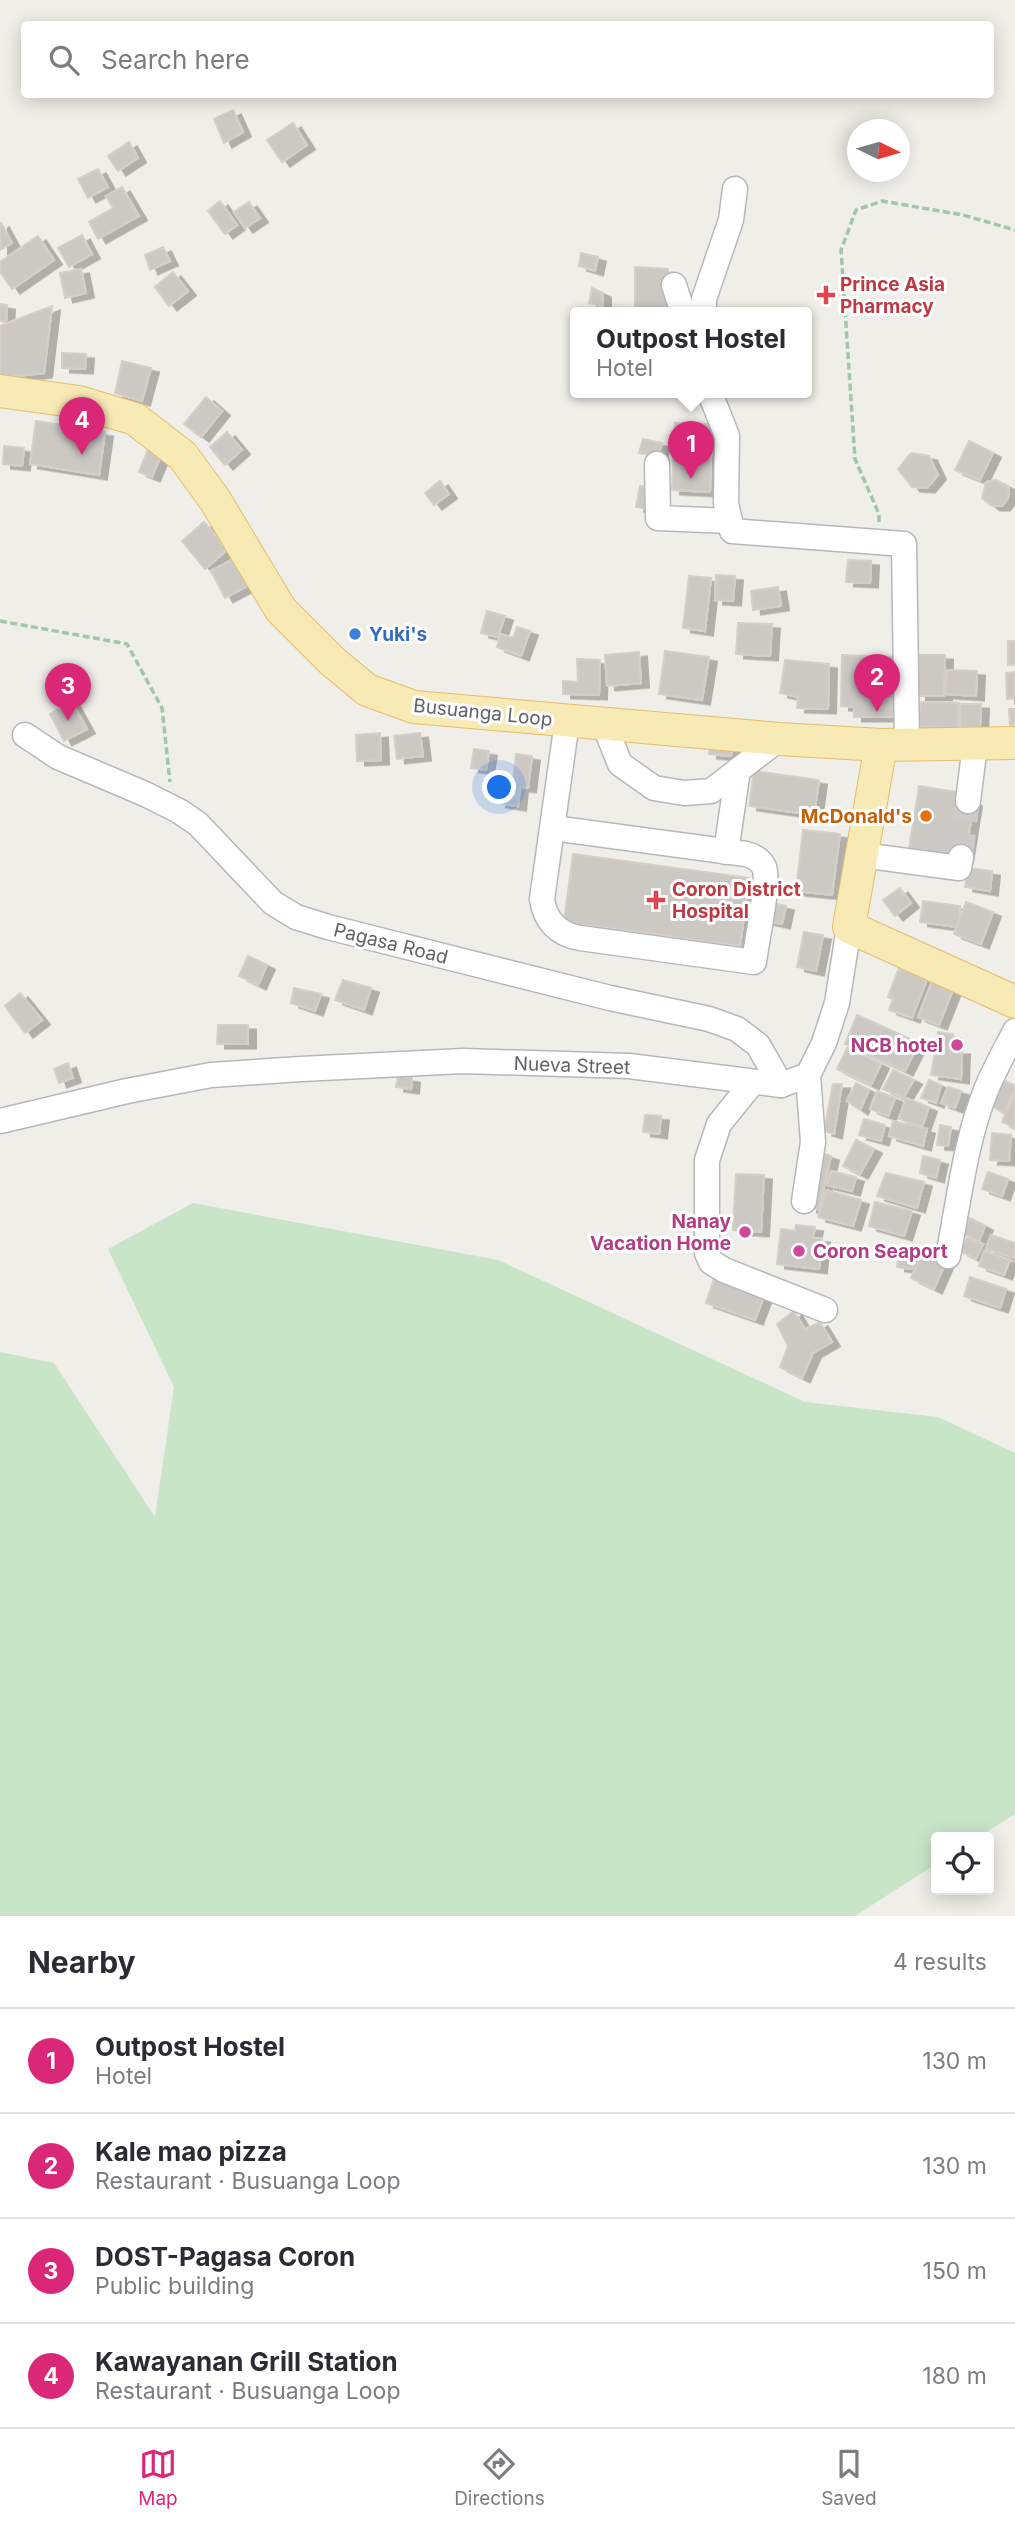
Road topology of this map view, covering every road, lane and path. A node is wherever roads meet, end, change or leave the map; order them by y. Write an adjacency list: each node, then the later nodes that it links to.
1 (735, 189): 5 (street)
2 (1015, 230): 10 (path)
3 (674, 285): 4 (street)
4 (681, 307)
5 (704, 307)
6 (0, 391): 12 (main road, Busuanga Loop)
7 (712, 398): 9 (street)
8 (657, 464): 9 (street)
9 (730, 521): 10 (street)
10 (878, 542): 17 (street)
11 (0, 621): 21 (path)
12 (567, 722): 13 (main road, Busuanga Loop); 22 (street)
13 (604, 723): 15 (main road, Busuanga Loop); 19 (street)
14 (25, 735): 21 (street, Pagasa Road)
15 (779, 739): 17 (main road, Busuanga Loop); 19 (street)
16 (1015, 743): 18 (main road, Busuanga Loop)
17 (894, 745): 18 (main road, Busuanga Loop); 24 (main road)
18 (975, 745): 20 (street)
19 (738, 770): 23 (street)
20 (968, 802)
21 (173, 808): 31 (street, Pagasa Road)
22 (553, 828): 23 (street); 23 (street)
23 (726, 852)
24 (862, 855): 25 (street); 26 (main road)
25 (961, 857)
26 (849, 927): 27 (main road); 29 (street)
27 (1015, 1002)
28 (1015, 1031): 34 (street)
29 (808, 1076): 31 (street, Nueva Street); 33 (street)
30 (754, 1082): 31 (street, Nueva Street); 32 (street, Nueva Street); 35 (street)
31 (781, 1085)
32 (0, 1121)
33 (804, 1201)
34 (948, 1256)
35 (825, 1310)

